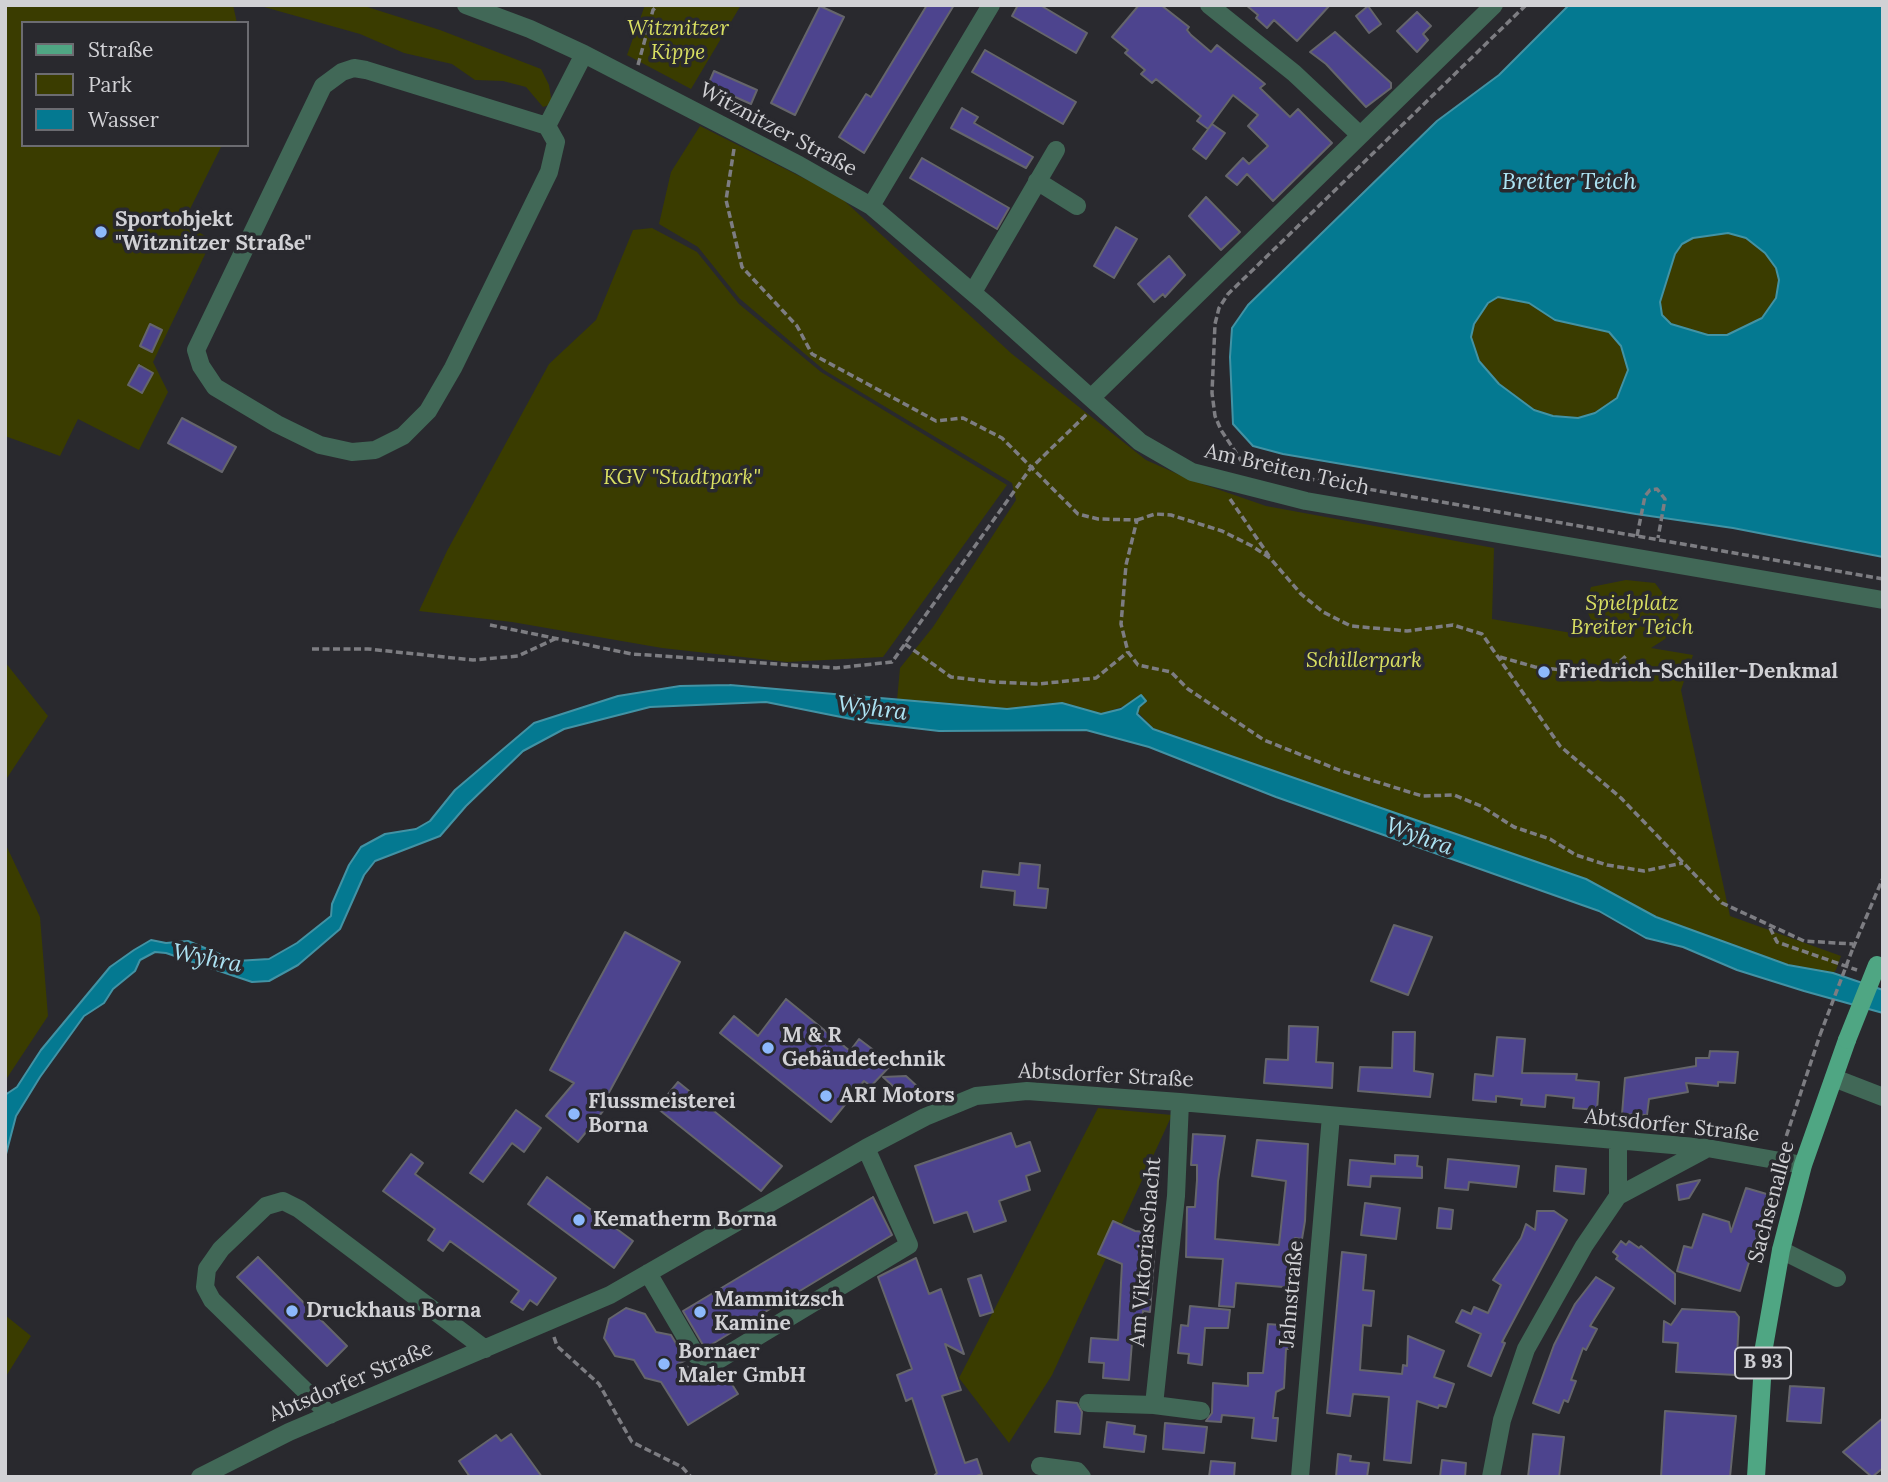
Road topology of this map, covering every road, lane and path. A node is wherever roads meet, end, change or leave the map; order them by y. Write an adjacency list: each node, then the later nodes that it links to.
1 (466, 5): 7 (street, Witznitzer Straße)
2 (659, 5): 8 (path)
3 (991, 5): 14 (street)
4 (1209, 5): 11 (street)
5 (1494, 5): 11 (street)
6 (1526, 5): 18 (path)
7 (584, 54): 8 (street, Witznitzer Straße); 9 (street)
8 (633, 78): 10 (street, Witznitzer Straße)
9 (547, 126): 9 (street)
10 (737, 133): 14 (street, Witznitzer Straße); 19 (path)
11 (1360, 135): 17 (street)
12 (1056, 150): 13 (street)
13 (1037, 181): 15 (street); 16 (street)
14 (871, 206): 16 (street, Witznitzer Straße)
15 (1077, 206)
16 (973, 292): 17 (street, Witznitzer Straße)
17 (1095, 400): 19 (path); 20 (street, Am Breiten Teich)
18 (1242, 461): 20 (path); 22 (path)
19 (1030, 469): 21 (path); 29 (path)
20 (1212, 480): 24 (path); 26 (street, Am Breiten Teich)
21 (1137, 520): 24 (path); 31 (path)
22 (1637, 536): 23 (path); 23 (path)
23 (1658, 538): 25 (path)
24 (1270, 558): 33 (path)
25 (1883, 579)
26 (1883, 600)
27 (490, 625): 28 (path)
28 (557, 638): 29 (path); 30 (path)
29 (905, 644): 31 (path)
30 (312, 649)
31 (1128, 652): 34 (path)
32 (1628, 653): 33 (path)
33 (1500, 657): 34 (path)
34 (1683, 863): 36 (path)
35 (1883, 878): 37 (path)
36 (1769, 926): 37 (path); 39 (path)
37 (1853, 946): 47 (path, bridge)
38 (1880, 958): 40 (main road, Sachsenallee / B 93, bridge)
39 (1832, 961)
40 (1834, 1078): 41 (street); 48 (main road, Sachsenallee / B 93)
41 (1883, 1097)
42 (1180, 1102): 43 (street, Abtsdorfer Straße); 45 (street, Abtsdorfer Straße); 56 (street, Am Viktoriaschacht)
43 (1331, 1116): 44 (street, Abtsdorfer Straße); 63 (street, Jahnstraße)
44 (1618, 1142): 46 (street, Abtsdorfer Straße); 49 (street)
45 (866, 1148): 51 (street, Abtsdorfer Straße); 51 (street)
46 (1707, 1148): 47 (street, Abtsdorfer Straße); 49 (street)
47 (1779, 1162): 48 (street, Abtsdorfer Straße)
48 (1803, 1165): 50 (main road, Sachsenallee / B 93)
49 (1618, 1196): 64 (street)
50 (1781, 1250): 52 (street); 65 (main road, Sachsenallee / B 93)
51 (648, 1273): 53 (street, Abtsdorfer Straße)
52 (1837, 1278)
53 (550, 1321): 54 (street, Abtsdorfer Straße); 61 (path)
54 (485, 1349): 58 (street, Abtsdorfer Straße); 58 (street)
55 (1088, 1403): 56 (street)
56 (1154, 1405): 57 (street)
57 (1201, 1411)
58 (330, 1415): 60 (street, Abtsdorfer Straße)
59 (1040, 1466): 62 (street)
60 (200, 1477)
61 (691, 1477)
62 (1082, 1477)
63 (1300, 1477)
64 (1491, 1477)
65 (1756, 1477)

